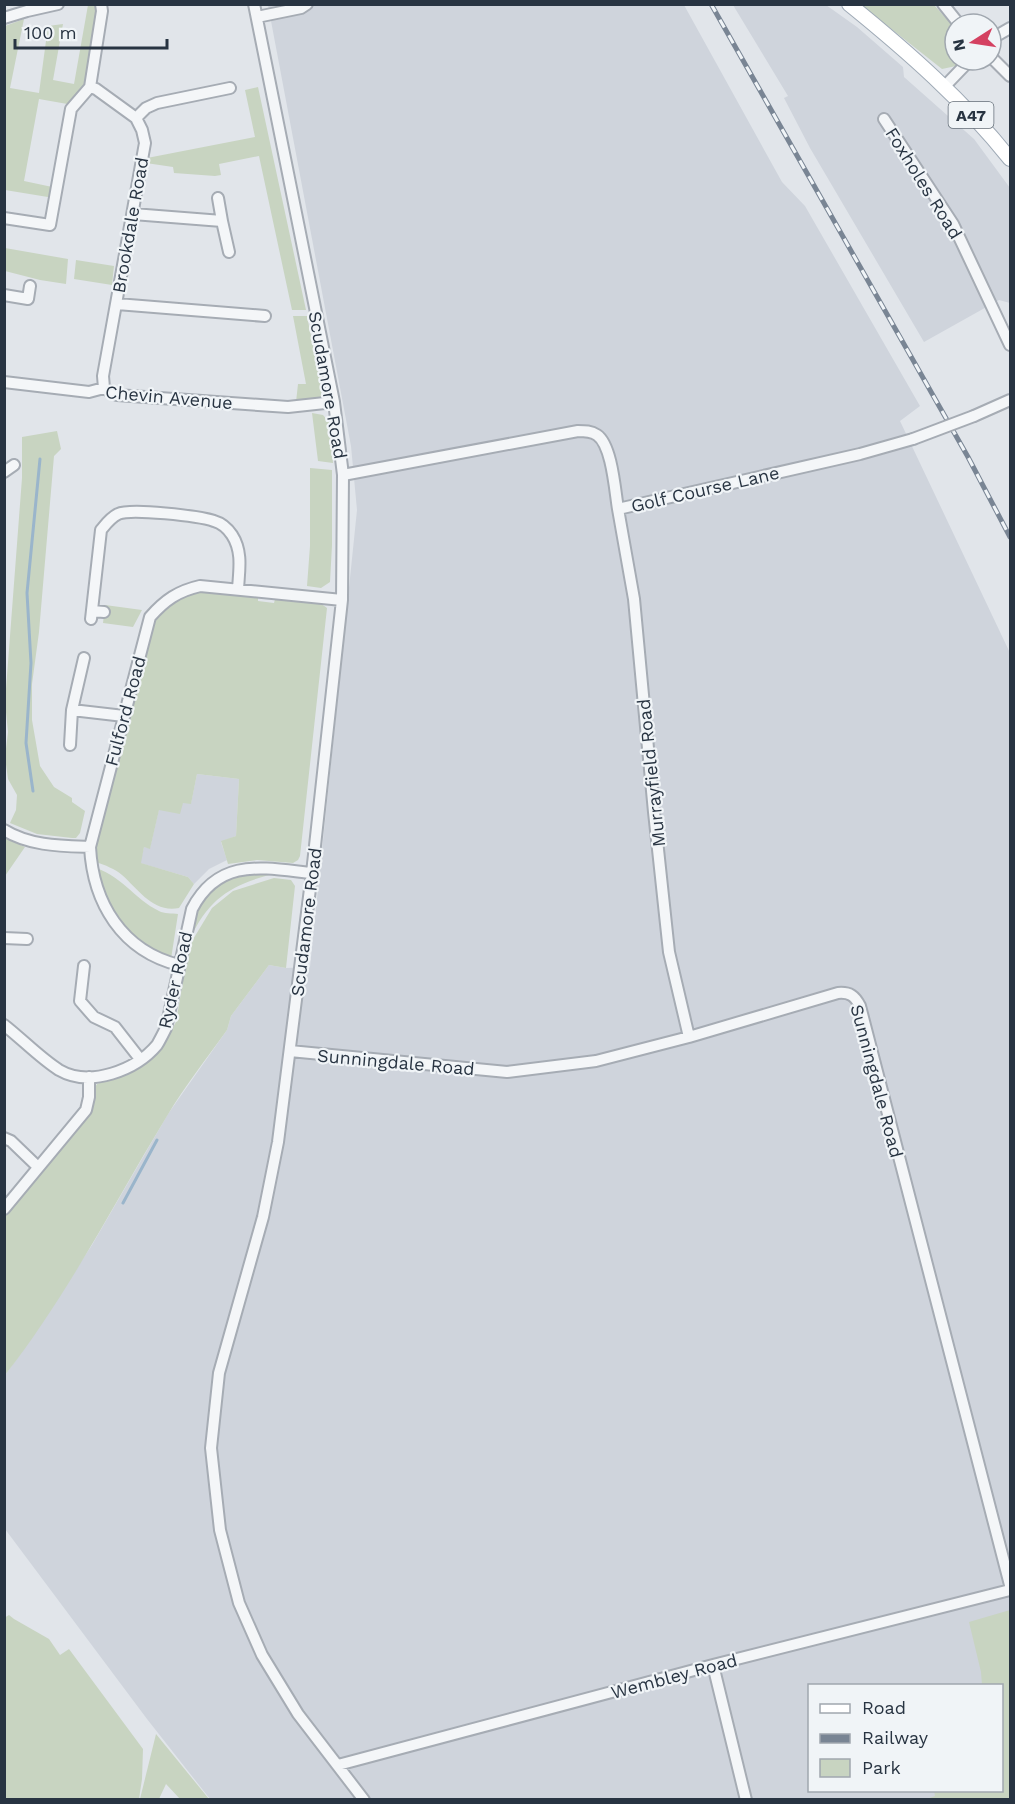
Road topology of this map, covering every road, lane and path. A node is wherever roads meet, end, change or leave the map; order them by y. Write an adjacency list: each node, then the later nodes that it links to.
1 (58, 4): 7 (street)
2 (101, 4): 9 (street)
3 (254, 4): 6 (street, Scudamore Road)
4 (307, 4): 6 (street)
5 (849, 4): 10 (main road, A47)
6 (257, 17): 28 (street, Scudamore Road)
7 (4, 18)
8 (958, 72): 10 (street)
9 (90, 87): 12 (street); 17 (street)
10 (944, 87): 14 (main road, A47)
11 (230, 88): 12 (street)
12 (136, 118): 16 (street, Brookdale Road)
13 (884, 119): 24 (street, Foxholes Road)
14 (1011, 159)
15 (218, 198): 18 (street)
16 (133, 214): 18 (street); 22 (street, Brookdale Road)
17 (4, 218)
18 (222, 221): 19 (street)
19 (229, 252)
20 (30, 286): 21 (street)
21 (4, 295)
22 (117, 304): 23 (street); 26 (street, Brookdale Road)
23 (265, 316)
24 (1011, 345)
25 (4, 382): 26 (street, Chevin Avenue)
26 (104, 388): 28 (street, Chevin Avenue)
27 (1011, 400): 32 (street, Golf Course Lane, bridge)
28 (334, 402): 31 (street, Scudamore Road)
29 (14, 465): 30 (street)
30 (4, 472)
31 (343, 475): 32 (street, Golf Course Lane); 34 (street, Scudamore Road)
32 (618, 509): 48 (street, Murrayfield Road)
33 (238, 589): 34 (street, Fulford Road); 35 (street); 38 (street, Fulford Road)
34 (342, 600): 42 (street, Scudamore Road)
35 (104, 612)
36 (84, 658): 37 (street)
37 (72, 710): 38 (street); 39 (street)
38 (124, 716): 41 (street, Fulford Road)
39 (70, 745)
40 (4, 830): 41 (street)
41 (90, 847): 45 (street, Fulford Road)
42 (312, 873): 45 (street, Ryder Road); 49 (street, Scudamore Road)
43 (4, 938): 44 (street)
44 (27, 939)
45 (179, 964): 50 (street, Ryder Road)
46 (84, 966): 50 (street)
47 (4, 1025): 51 (street, Ryder Road)
48 (689, 1037): 49 (street, Sunningdale Road); 55 (street, Sunningdale Road)
49 (290, 1051): 58 (street, Scudamore Road)
50 (140, 1059): 51 (street, Ryder Road)
51 (89, 1077): 53 (street)
52 (4, 1138): 53 (street)
53 (38, 1167): 54 (street)
54 (4, 1209)
55 (1011, 1585)
56 (1011, 1590): 57 (street, Wembley Road)
57 (713, 1665): 58 (street, Wembley Road); 60 (street)
58 (338, 1765): 59 (street, Scudamore Road)
59 (364, 1800)
60 (746, 1800)

